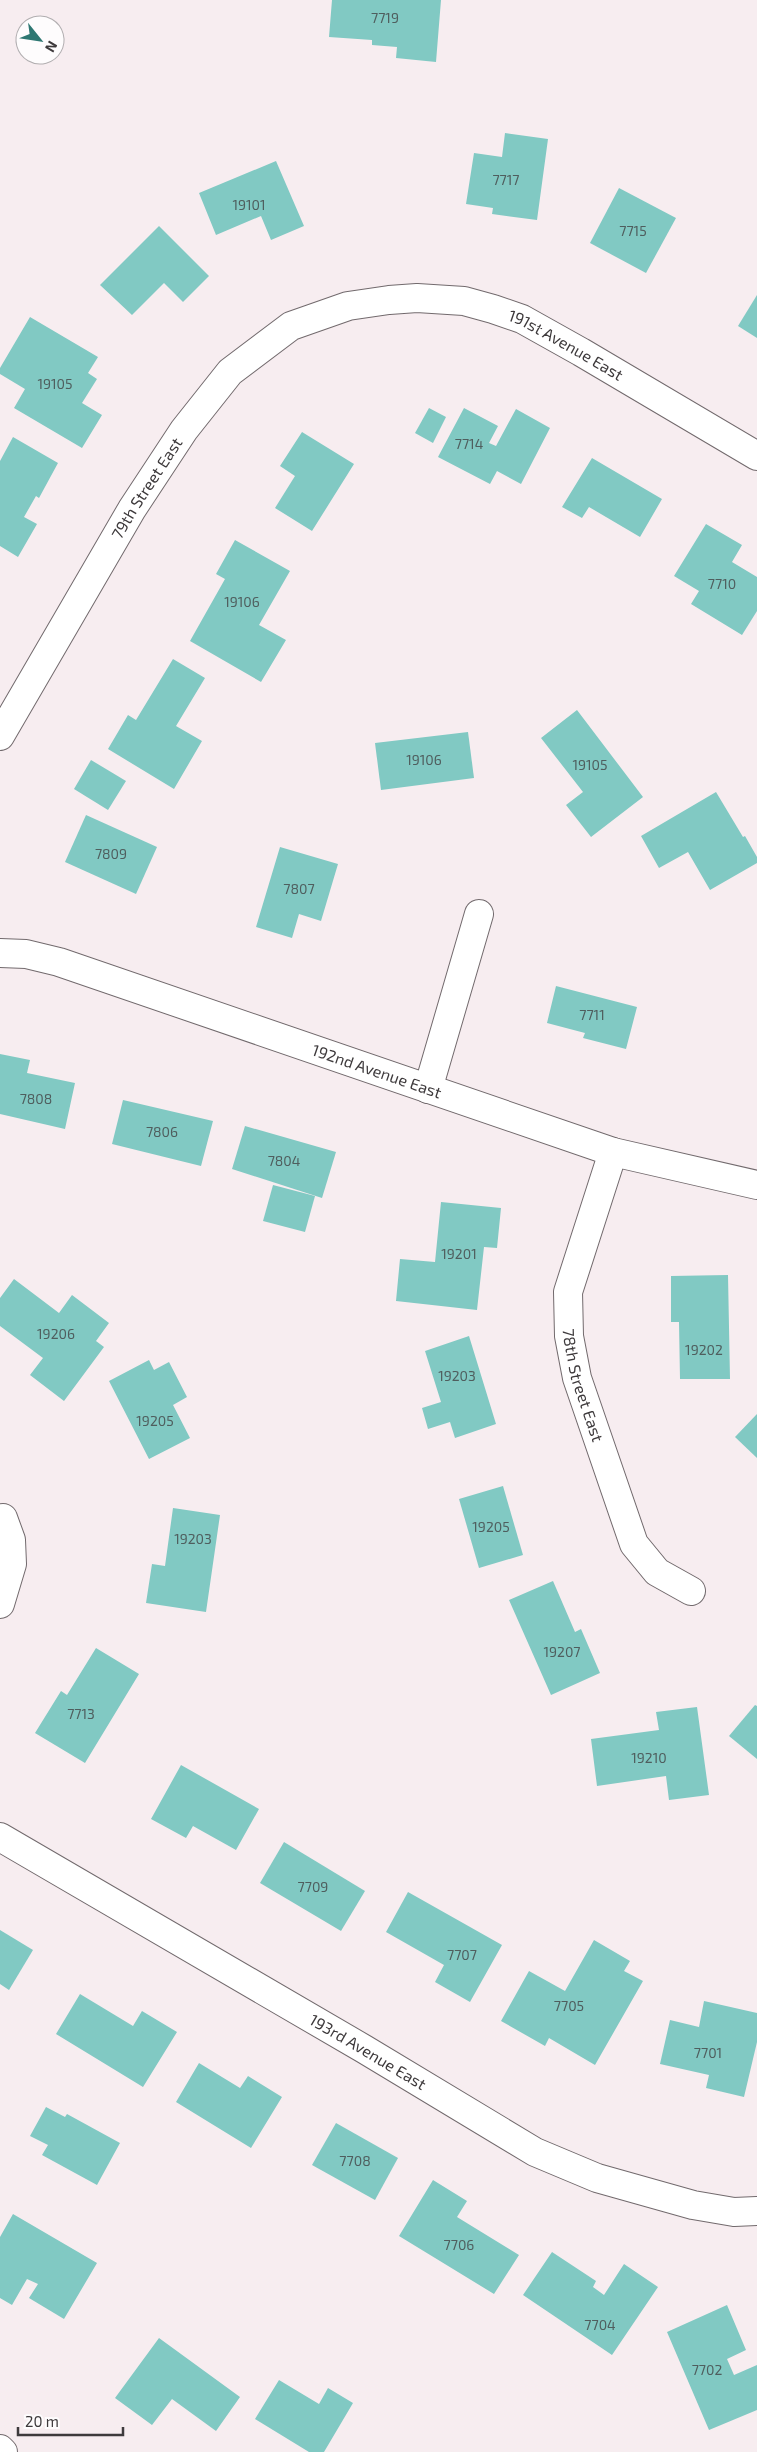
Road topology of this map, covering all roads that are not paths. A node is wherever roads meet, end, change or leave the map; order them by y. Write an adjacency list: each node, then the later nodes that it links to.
1 (356, 306): 2 (street, 191st Avenue East); 3 (street, 79th Street East)
2 (757, 456)
3 (0, 736)
4 (479, 914): 6 (street)
5 (0, 952): 6 (street, 192nd Avenue East)
6 (428, 1088): 7 (street, 192nd Avenue East)
7 (613, 1152): 8 (street, 192nd Avenue East); 10 (street, 78th Street East)
8 (757, 1185)
9 (3, 1518): 11 (street)
10 (691, 1591)
11 (0, 1604)
12 (0, 1837): 13 (street, 193rd Avenue East)
13 (757, 2211)
14 (0, 2449): 15 (street)
15 (3, 2452)

